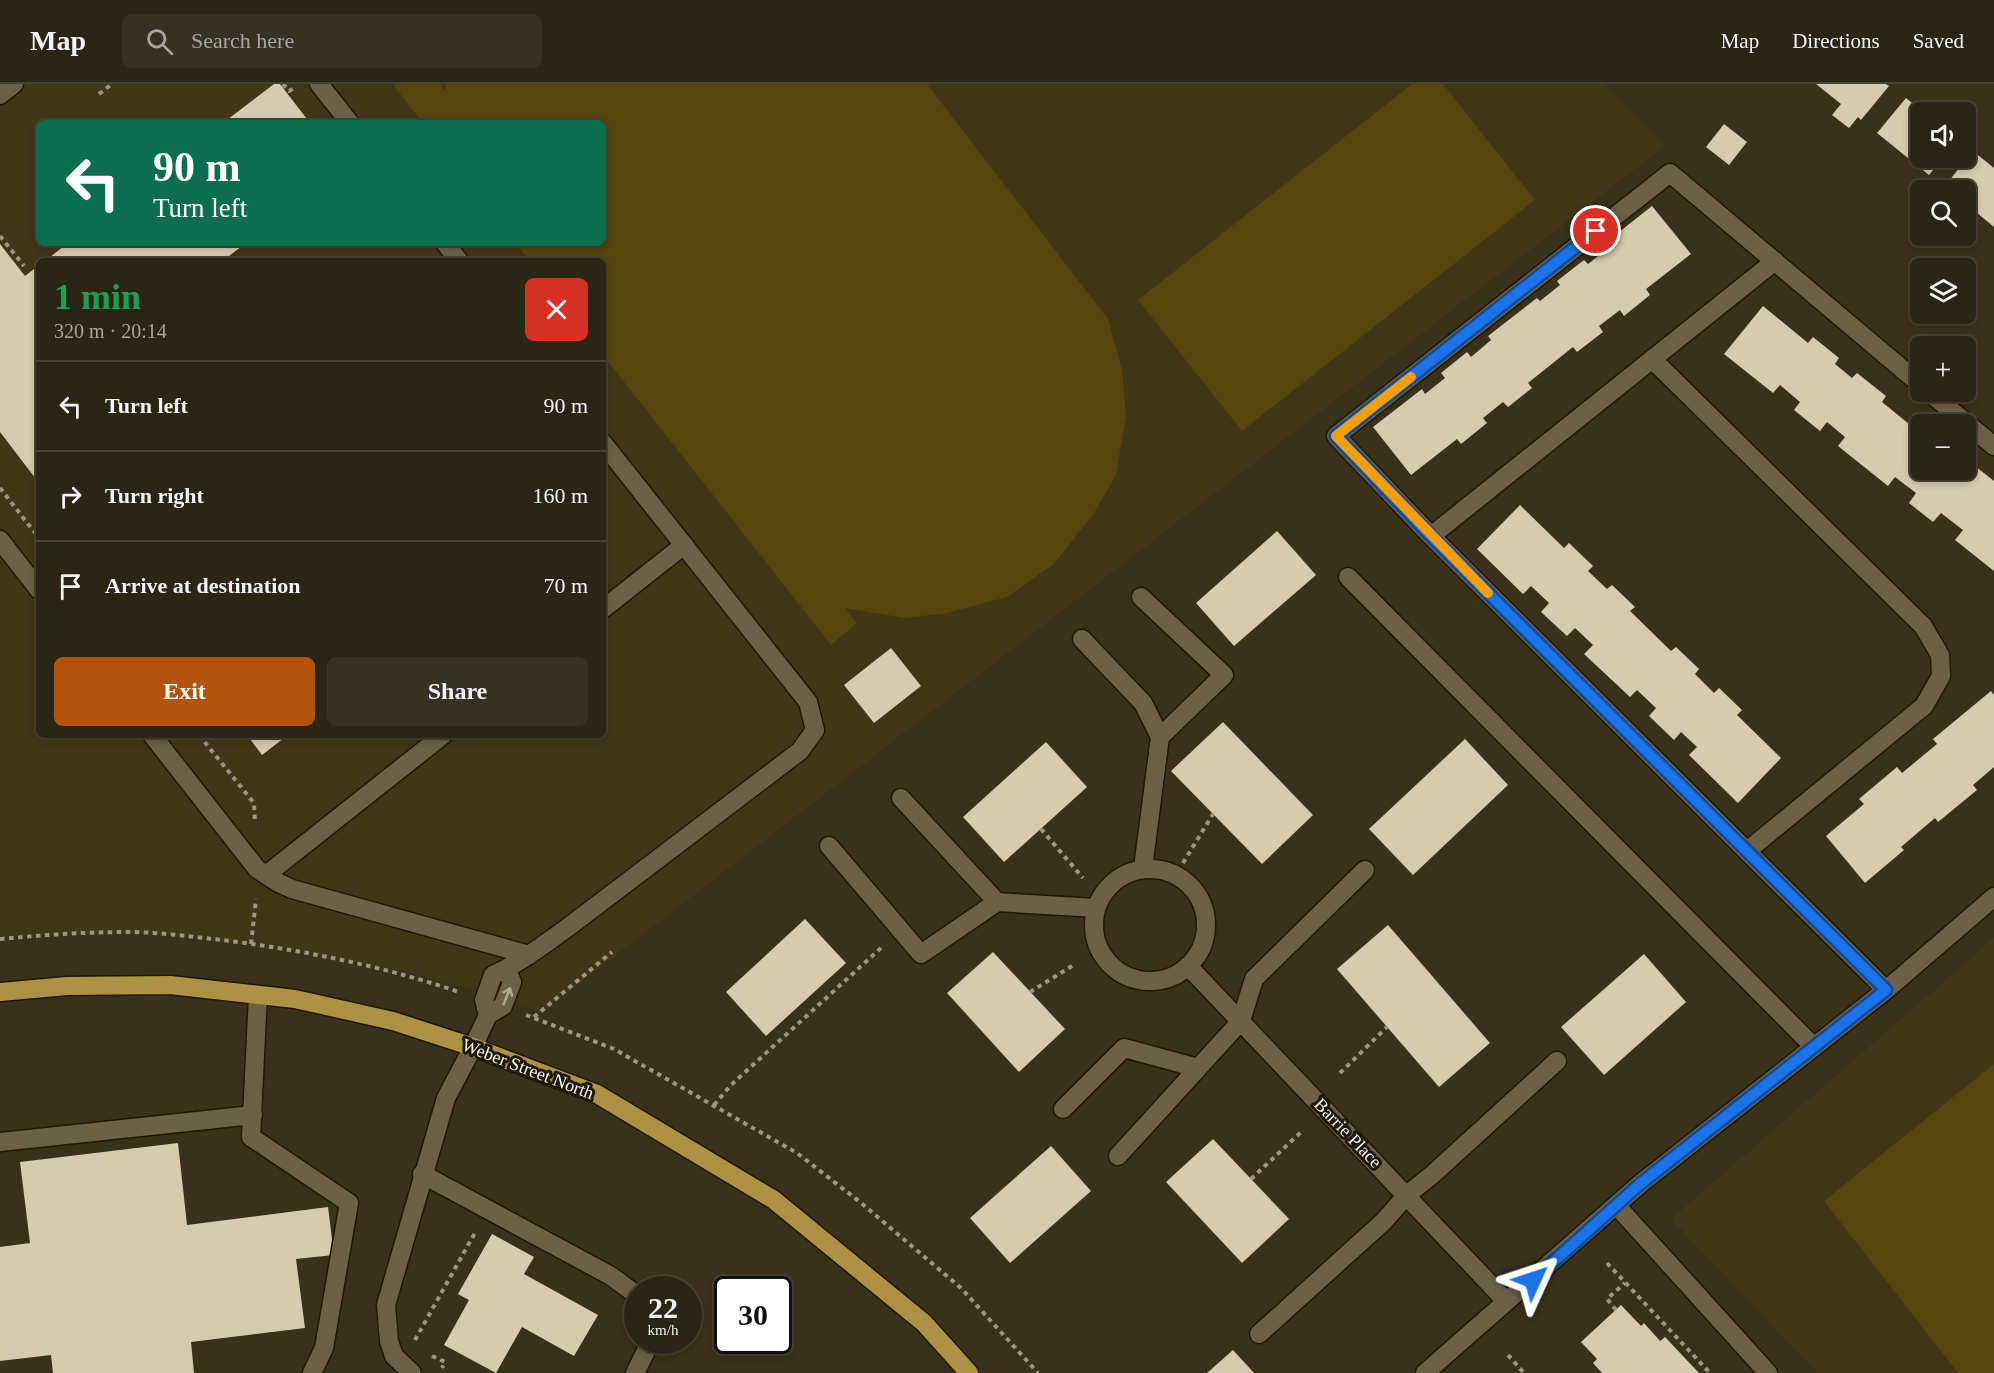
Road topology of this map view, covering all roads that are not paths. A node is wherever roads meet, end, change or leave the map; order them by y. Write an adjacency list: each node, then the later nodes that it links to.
1 (14, 84): 3 (street)
2 (319, 84): 4 (street)
3 (0, 95)
4 (348, 120)
5 (447, 246): 6 (street)
6 (457, 258)
7 (1775, 261): 8 (street); 9 (street); 13 (street)
8 (1652, 359): 13 (street); 26 (street)
9 (1910, 376)
10 (1941, 402): 11 (street)
11 (1994, 446)
12 (606, 447): 15 (street)
13 (1431, 536): 26 (street)
14 (0, 540): 17 (street)
15 (684, 545): 19 (street); 33 (street)
16 (1348, 577): 40 (street)
17 (36, 586)
18 (1141, 597): 21 (street)
19 (606, 607)
20 (1082, 639): 21 (street)
21 (1160, 737): 27 (street)
22 (154, 738): 29 (street)
23 (439, 738): 29 (street)
24 (901, 798): 31 (street)
25 (828, 846): 31 (street)
26 (1747, 851): 35 (street)
27 (1143, 868): 32 (street); 34 (street)
28 (1365, 870): 38 (street)
29 (266, 875): 33 (street)
30 (1994, 897): 35 (street)
31 (997, 902): 32 (street)
32 (1096, 908): 34 (street)
33 (529, 955): 39 (street)
34 (1188, 966): 38 (street, Barrie Place)
35 (1886, 990): 40 (street)
36 (0, 992): 37 (main road, Weber Street North)
37 (258, 995): 39 (main road, Weber Street North); 44 (street)
38 (1241, 1021): 42 (street); 48 (street, Barrie Place)
39 (473, 1047): 47 (street); 57 (main road, Weber Street North)
40 (1814, 1047): 49 (street)
41 (1557, 1060): 48 (street)
42 (1198, 1068): 43 (street); 46 (street)
43 (1063, 1109)
44 (253, 1115): 45 (street); 54 (street)
45 (0, 1142)
46 (1118, 1156)
47 (422, 1174): 50 (street); 55 (street)
48 (1407, 1195): 51 (street, Barrie Place); 52 (street)
49 (1616, 1205): 51 (street); 59 (street)
50 (624, 1286)
51 (1506, 1301): 58 (street)
52 (1259, 1334)
53 (644, 1354): 56 (street)
54 (312, 1373)
55 (412, 1373)
56 (635, 1373)
57 (969, 1373)
58 (1425, 1373)
59 (1768, 1373)

